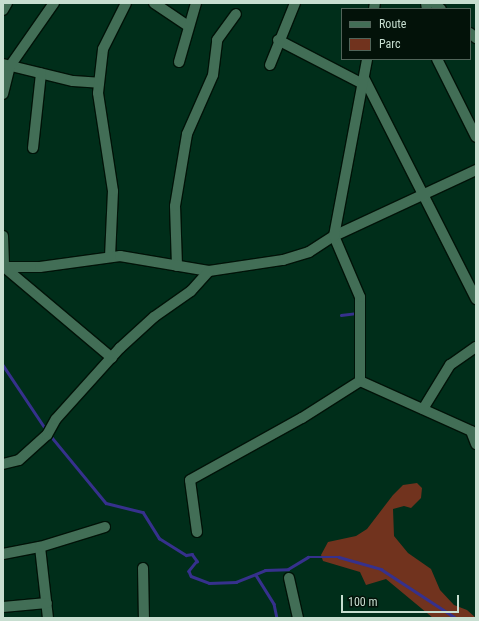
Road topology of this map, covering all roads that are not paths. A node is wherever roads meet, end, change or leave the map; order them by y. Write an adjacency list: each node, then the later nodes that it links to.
1 (8, 3): 7 (street)
2 (54, 3): 14 (street)
3 (126, 3): 18 (street)
4 (154, 3): 9 (street)
5 (196, 3): 9 (street)
6 (295, 3): 10 (street)
7 (3, 10)
8 (236, 14): 27 (street)
9 (187, 25): 13 (street)
10 (278, 40): 15 (street); 17 (street)
11 (367, 60): 17 (street)
12 (438, 60): 20 (street)
13 (179, 62)
14 (7, 65): 16 (street); 19 (street)
15 (270, 65)
16 (41, 73): 18 (street); 21 (street)
17 (364, 81): 23 (street); 25 (street)
18 (99, 83): 26 (street)
19 (3, 94)
20 (476, 136)
21 (33, 148)
22 (476, 170): 23 (street)
23 (425, 196): 25 (street); 30 (street)
24 (3, 236): 28 (street)
25 (334, 236): 29 (street); 33 (street)
26 (110, 256): 27 (street); 28 (street)
27 (177, 266): 29 (street)
28 (3, 267): 32 (street)
29 (209, 271): 32 (street)
30 (476, 299)
31 (476, 347): 34 (street)
32 (112, 358): 36 (street)
33 (360, 381): 34 (street); 38 (street)
34 (423, 409): 35 (street)
35 (476, 444)
36 (3, 464)
37 (105, 527): 39 (street)
38 (197, 532)
39 (40, 547): 40 (street); 43 (street)
40 (3, 554)
41 (143, 568): 46 (street)
42 (289, 578): 47 (street)
43 (47, 603): 44 (street); 45 (street)
44 (3, 607)
45 (48, 618)
46 (144, 618)
47 (298, 618)

